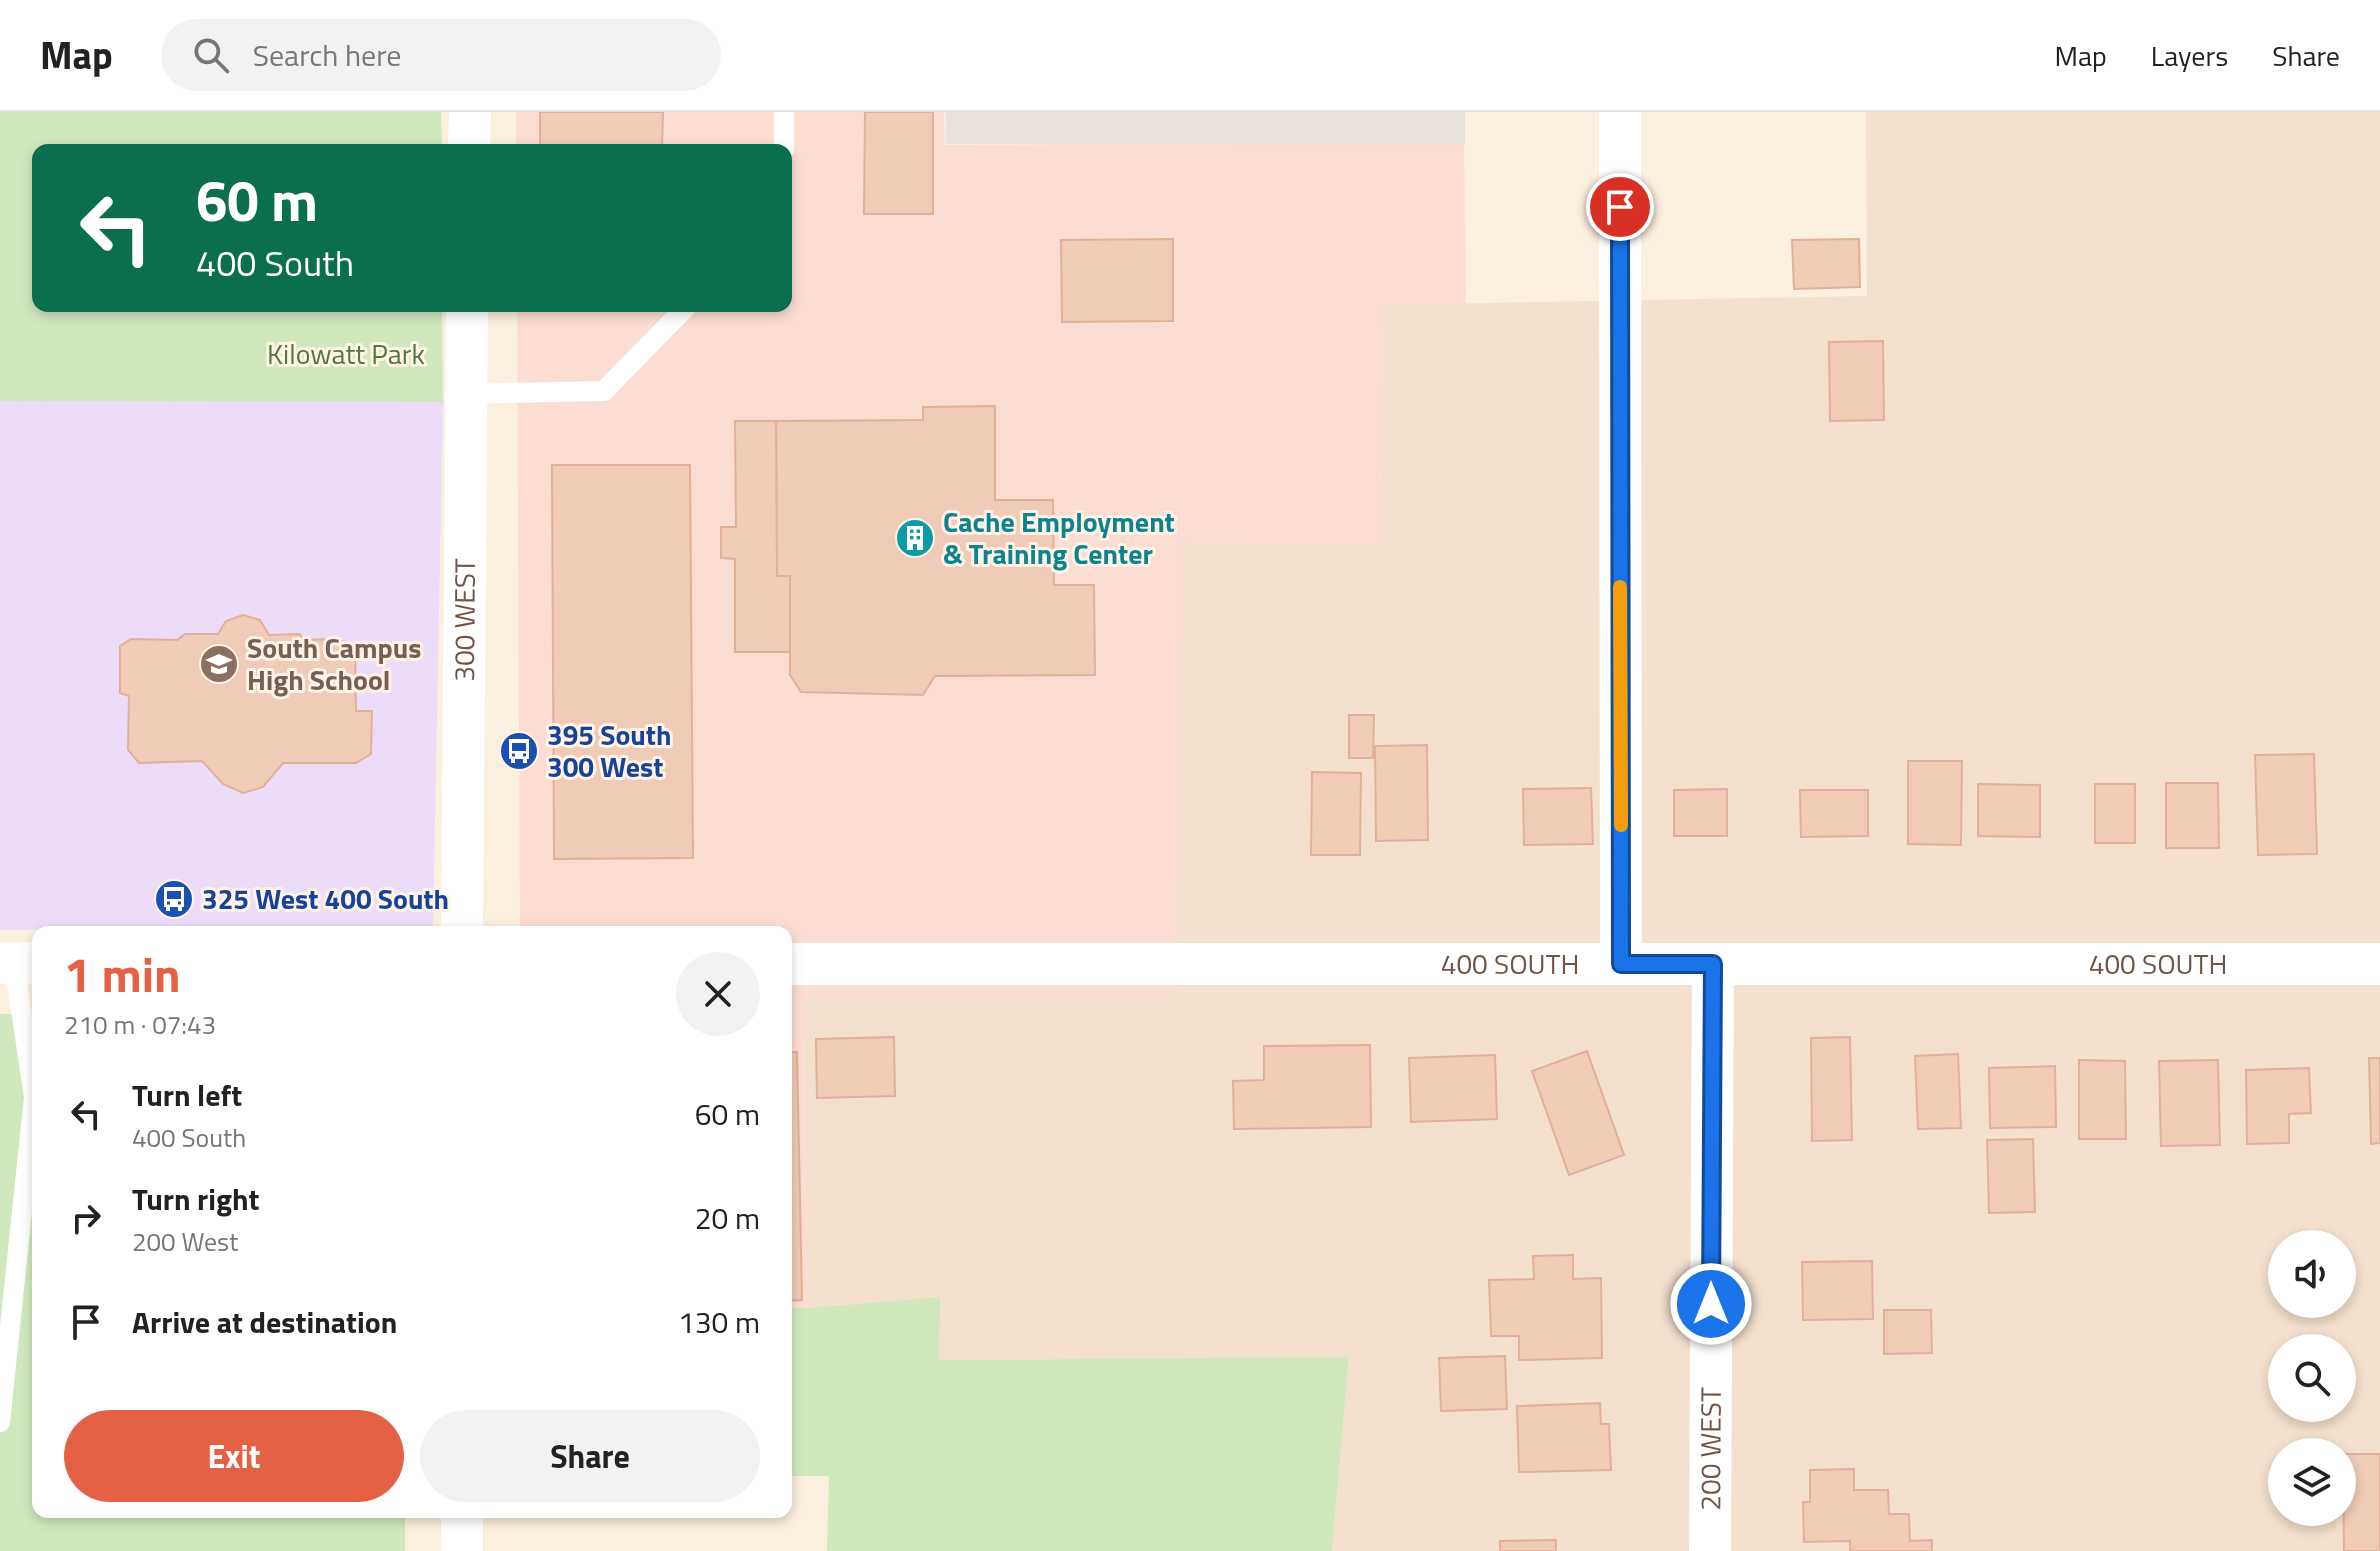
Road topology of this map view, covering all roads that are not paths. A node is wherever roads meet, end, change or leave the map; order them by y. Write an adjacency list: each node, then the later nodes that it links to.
1 (470, 112): 4 (street)
2 (784, 112): 5 (lane)
3 (1620, 112): 12 (street)
4 (469, 144)
5 (784, 144)
6 (467, 312): 8 (street, 300 WEST)
7 (681, 312): 8 (lane)
8 (466, 394): 9 (street, 300 WEST)
9 (462, 926)
10 (17, 963): 15 (lane)
11 (792, 964): 12 (street, 400 SOUTH)
12 (1621, 964): 13 (street, 400 SOUTH)
13 (1713, 964): 14 (street, 400 SOUTH); 20 (street, 200 WEST)
14 (2380, 964)
15 (32, 1081)
16 (32, 1116): 17 (lane)
17 (0, 1422)
18 (462, 1518): 19 (street)
19 (462, 1551)
20 (1710, 1551)

